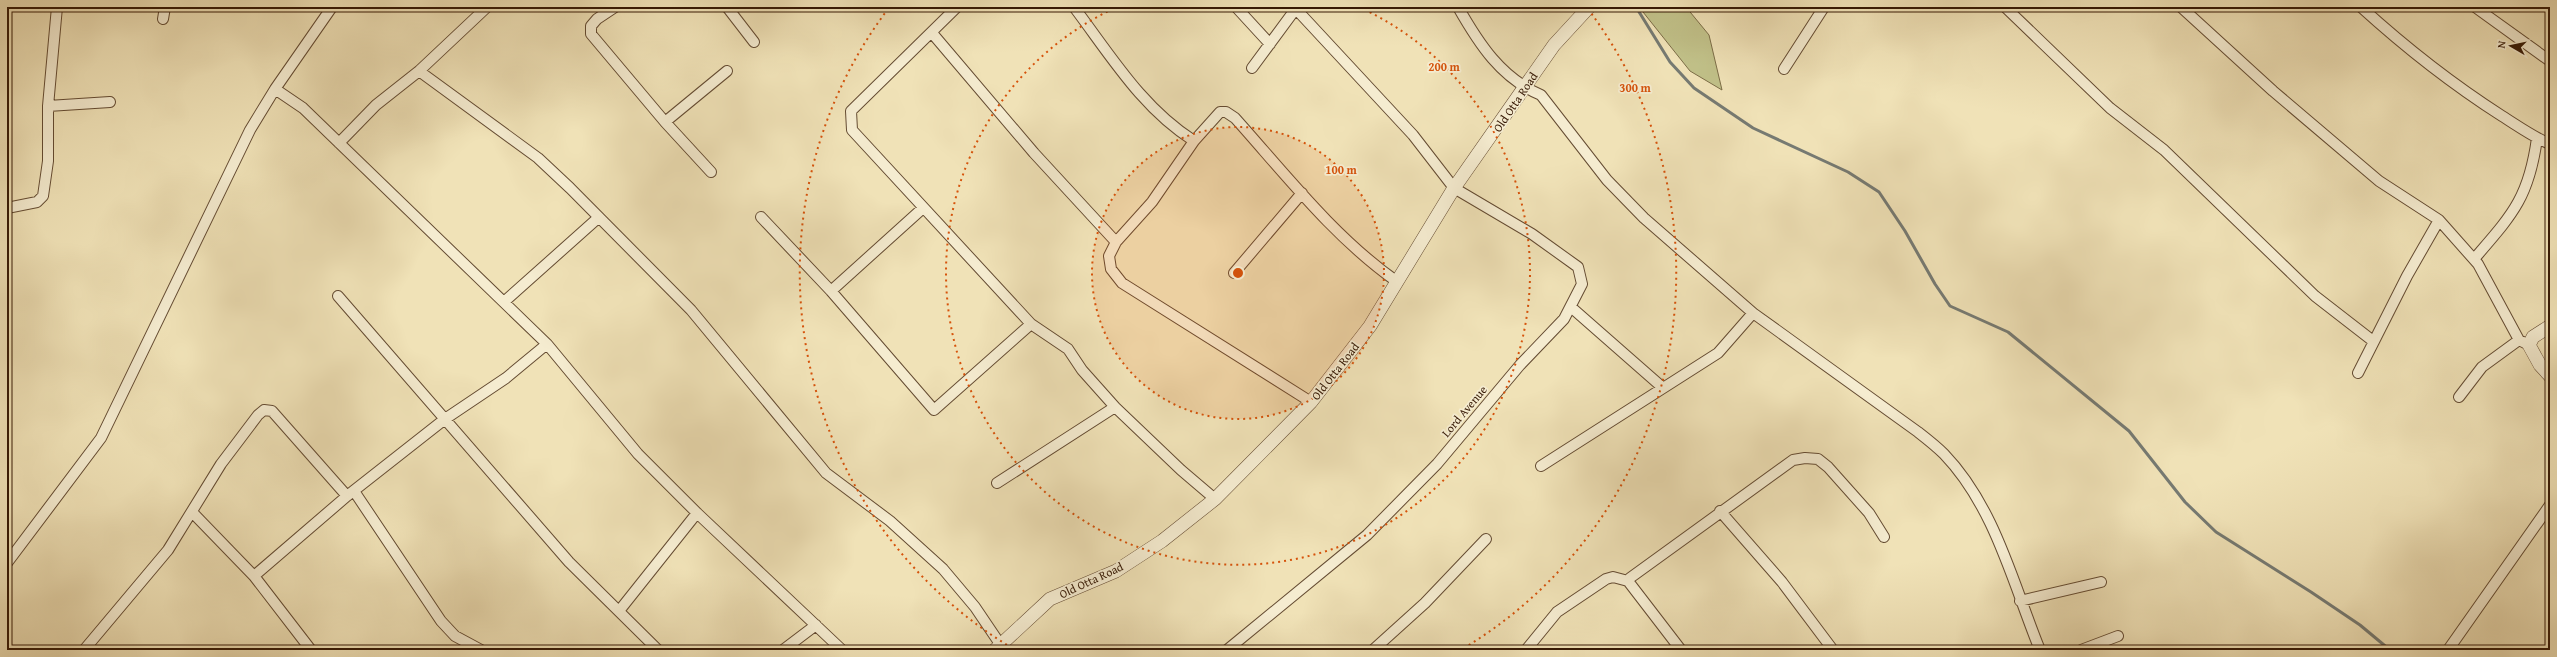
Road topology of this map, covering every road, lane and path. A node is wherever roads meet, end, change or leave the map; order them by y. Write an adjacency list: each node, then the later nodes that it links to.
1 (56, 7): 30 (street)
2 (165, 7): 18 (street)
3 (332, 7): 28 (street)
4 (487, 7): 25 (street)
5 (615, 7): 31 (street)
6 (727, 7): 20 (street)
7 (958, 7): 19 (street)
8 (1074, 7): 33 (street)
9 (1236, 7): 21 (street)
10 (1458, 7): 27 (street)
11 (1589, 7): 27 (street, Old Otta Road)
12 (1824, 7): 24 (street)
13 (2005, 7): 55 (street)
14 (2181, 7): 43 (street)
15 (2361, 7): 32 (street)
16 (2475, 7): 22 (street)
17 (1296, 8): 21 (street); 37 (street)
18 (163, 19)
19 (932, 33): 40 (street); 44 (street)
20 (754, 42)
21 (1270, 44): 23 (street)
22 (2550, 61)
23 (1252, 68)
24 (1784, 69)
25 (419, 71): 34 (street); 42 (street)
26 (727, 71): 31 (street)
27 (1525, 88): 37 (street, Old Otta Road); 52 (street)
28 (275, 89): 34 (street); 75 (street)
29 (110, 102): 30 (street)
30 (48, 106): 39 (street)
31 (665, 122): 36 (street)
32 (2537, 138): 35 (street); 45 (street)
33 (1194, 141): 38 (street); 44 (street)
34 (339, 143): 50 (street)
35 (2550, 144)
36 (711, 172)
37 (1454, 188): 47 (street, Old Otta Road); 51 (street, Lord Avenue)
38 (1302, 193): 46 (street); 47 (street)
39 (7, 208)
40 (923, 208): 48 (street); 53 (street)
41 (761, 217): 48 (street)
42 (598, 218): 50 (street); 83 (street)
43 (2439, 220): 45 (street); 55 (street)
44 (1116, 242): 62 (street)
45 (2474, 259): 56 (street)
46 (1234, 273)
47 (1396, 281): 62 (street, Old Otta Road)
48 (831, 291): 53 (street)
49 (338, 296): 64 (street)
50 (505, 302): 57 (street)
51 (1572, 308): 60 (street); 90 (street, Lord Avenue)
52 (1753, 313): 60 (street); 79 (street)
53 (1031, 324): 63 (street)
54 (2550, 326): 56 (street)
55 (2373, 341): 58 (street)
56 (2524, 342): 59 (street); 61 (street)
57 (547, 344): 64 (street); 72 (street)
58 (2358, 373)
59 (2550, 376)
60 (1662, 387): 65 (street)
61 (2459, 397)
62 (1312, 402): 68 (street, Old Otta Road)
63 (1115, 407): 66 (street); 68 (street)
64 (445, 419): 67 (street); 80 (street)
65 (1541, 466)
66 (997, 483)
67 (350, 494): 71 (street); 76 (street); 86 (street)
68 (1215, 499): 83 (street, Old Otta Road)
69 (2550, 505): 97 (street)
70 (1720, 511): 73 (street); 77 (street); 94 (street)
71 (192, 512): 76 (street); 84 (street)
72 (697, 513): 80 (street); 81 (street)
73 (1884, 536)
74 (1486, 539): 91 (street)
75 (7, 563)
76 (254, 576): 85 (street)
77 (1628, 581): 92 (street); 93 (street)
78 (2101, 582): 79 (street)
79 (2020, 602): 95 (street)
80 (620, 611): 87 (street)
81 (816, 625): 88 (street); 89 (street)
82 (2118, 636): 96 (street)
83 (997, 647)
84 (84, 650)
85 (311, 650)
86 (481, 650)
87 (658, 650)
88 (783, 650)
89 (842, 650)
90 (1227, 650)
91 (1373, 650)
92 (1526, 650)
93 (1681, 650)
94 (1833, 650)
95 (2040, 650)
96 (2081, 650)
97 (2448, 650)

